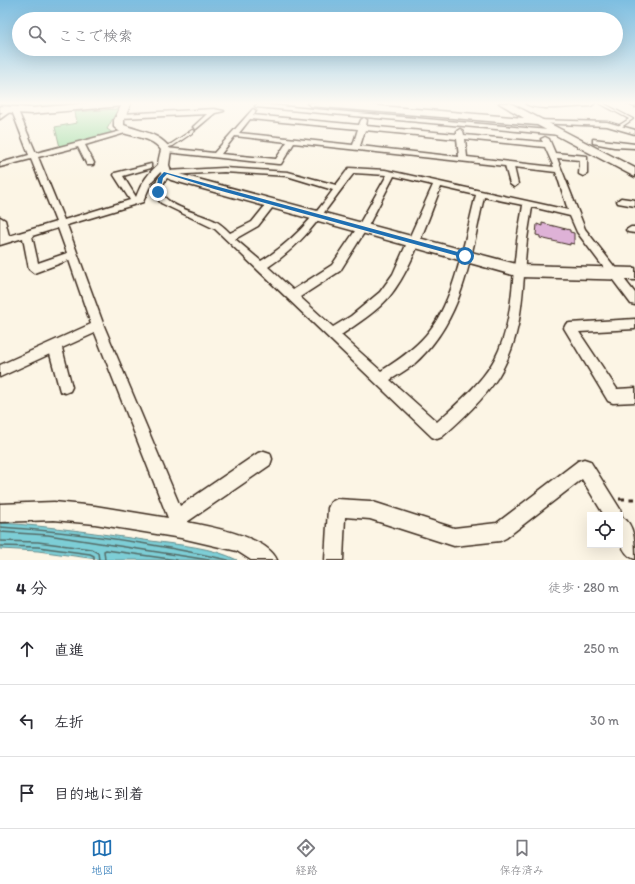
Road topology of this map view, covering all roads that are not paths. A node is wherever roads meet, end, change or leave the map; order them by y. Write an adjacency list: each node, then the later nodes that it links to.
1 (19, 129): 24 (street)
2 (123, 129): 10 (street)
3 (195, 129): 21 (lane)
4 (237, 129): 13 (street)
5 (361, 129): 20 (street)
6 (383, 129): 14 (street)
7 (460, 129): 14 (street)
8 (512, 129): 11 (street)
9 (552, 129): 12 (street)
10 (128, 132): 17 (street); 21 (street)
11 (541, 132): 12 (street); 18 (street)
12 (560, 133): 32 (street)
13 (233, 134): 15 (street); 22 (street)
14 (461, 137): 18 (street); 25 (street)
15 (292, 140): 20 (street); 22 (street)
16 (596, 141): 19 (street)
17 (81, 145): 24 (street); 26 (street)
18 (548, 145): 23 (street)
19 (635, 146)
20 (356, 147): 25 (street)
21 (166, 148): 22 (street); 30 (street)
22 (216, 154)
23 (552, 155): 31 (street); 34 (street)
24 (34, 157): 27 (street); 47 (street)
25 (464, 158): 28 (street)
26 (90, 163)
27 (0, 165)
28 (509, 165): 31 (street); 36 (street)
29 (148, 166): 39 (street)
30 (164, 169): 37 (street); 39 (street); 41 (street); 50 (street)
31 (559, 170): 44 (street)
32 (635, 173)
33 (391, 174): 35 (street); 37 (street); 48 (street)
34 (583, 174)
35 (438, 184): 38 (street); 52 (street)
36 (514, 184)
37 (337, 188): 45 (street)
38 (481, 193): 43 (street); 54 (street)
39 (134, 201): 47 (street)
40 (621, 201): 42 (street)
41 (272, 203): 45 (street); 50 (street)
42 (635, 203)
43 (528, 204): 44 (street); 56 (street)
44 (575, 214): 57 (street)
45 (319, 216): 48 (street); 55 (street)
46 (0, 220): 51 (street)
47 (61, 223): 49 (street); 53 (street)
48 (362, 228): 52 (street); 59 (street)
49 (27, 233): 51 (street); 53 (street)
50 (229, 238): 55 (street)
51 (2, 241)
52 (413, 242): 54 (street); 63 (street)
53 (71, 255): 62 (street)
54 (465, 256): 56 (street); 66 (street)
55 (261, 266): 59 (street)
56 (520, 271): 57 (street); 66 (street)
57 (614, 274): 58 (street); 60 (street)
58 (635, 274)
59 (293, 296): 63 (street)
60 (635, 301)
61 (635, 324): 68 (street)
62 (98, 326): 64 (street); 72 (street)
63 (332, 334): 66 (street)
64 (55, 346): 65 (street); 67 (street)
65 (0, 371)
66 (380, 379)
67 (65, 387)
68 (635, 395)
69 (264, 459): 72 (street)
70 (612, 512): 76 (street)
71 (0, 514): 72 (street)
72 (179, 524): 75 (street)
73 (623, 530): 74 (street)
74 (635, 550)
75 (268, 560)
76 (334, 560)

